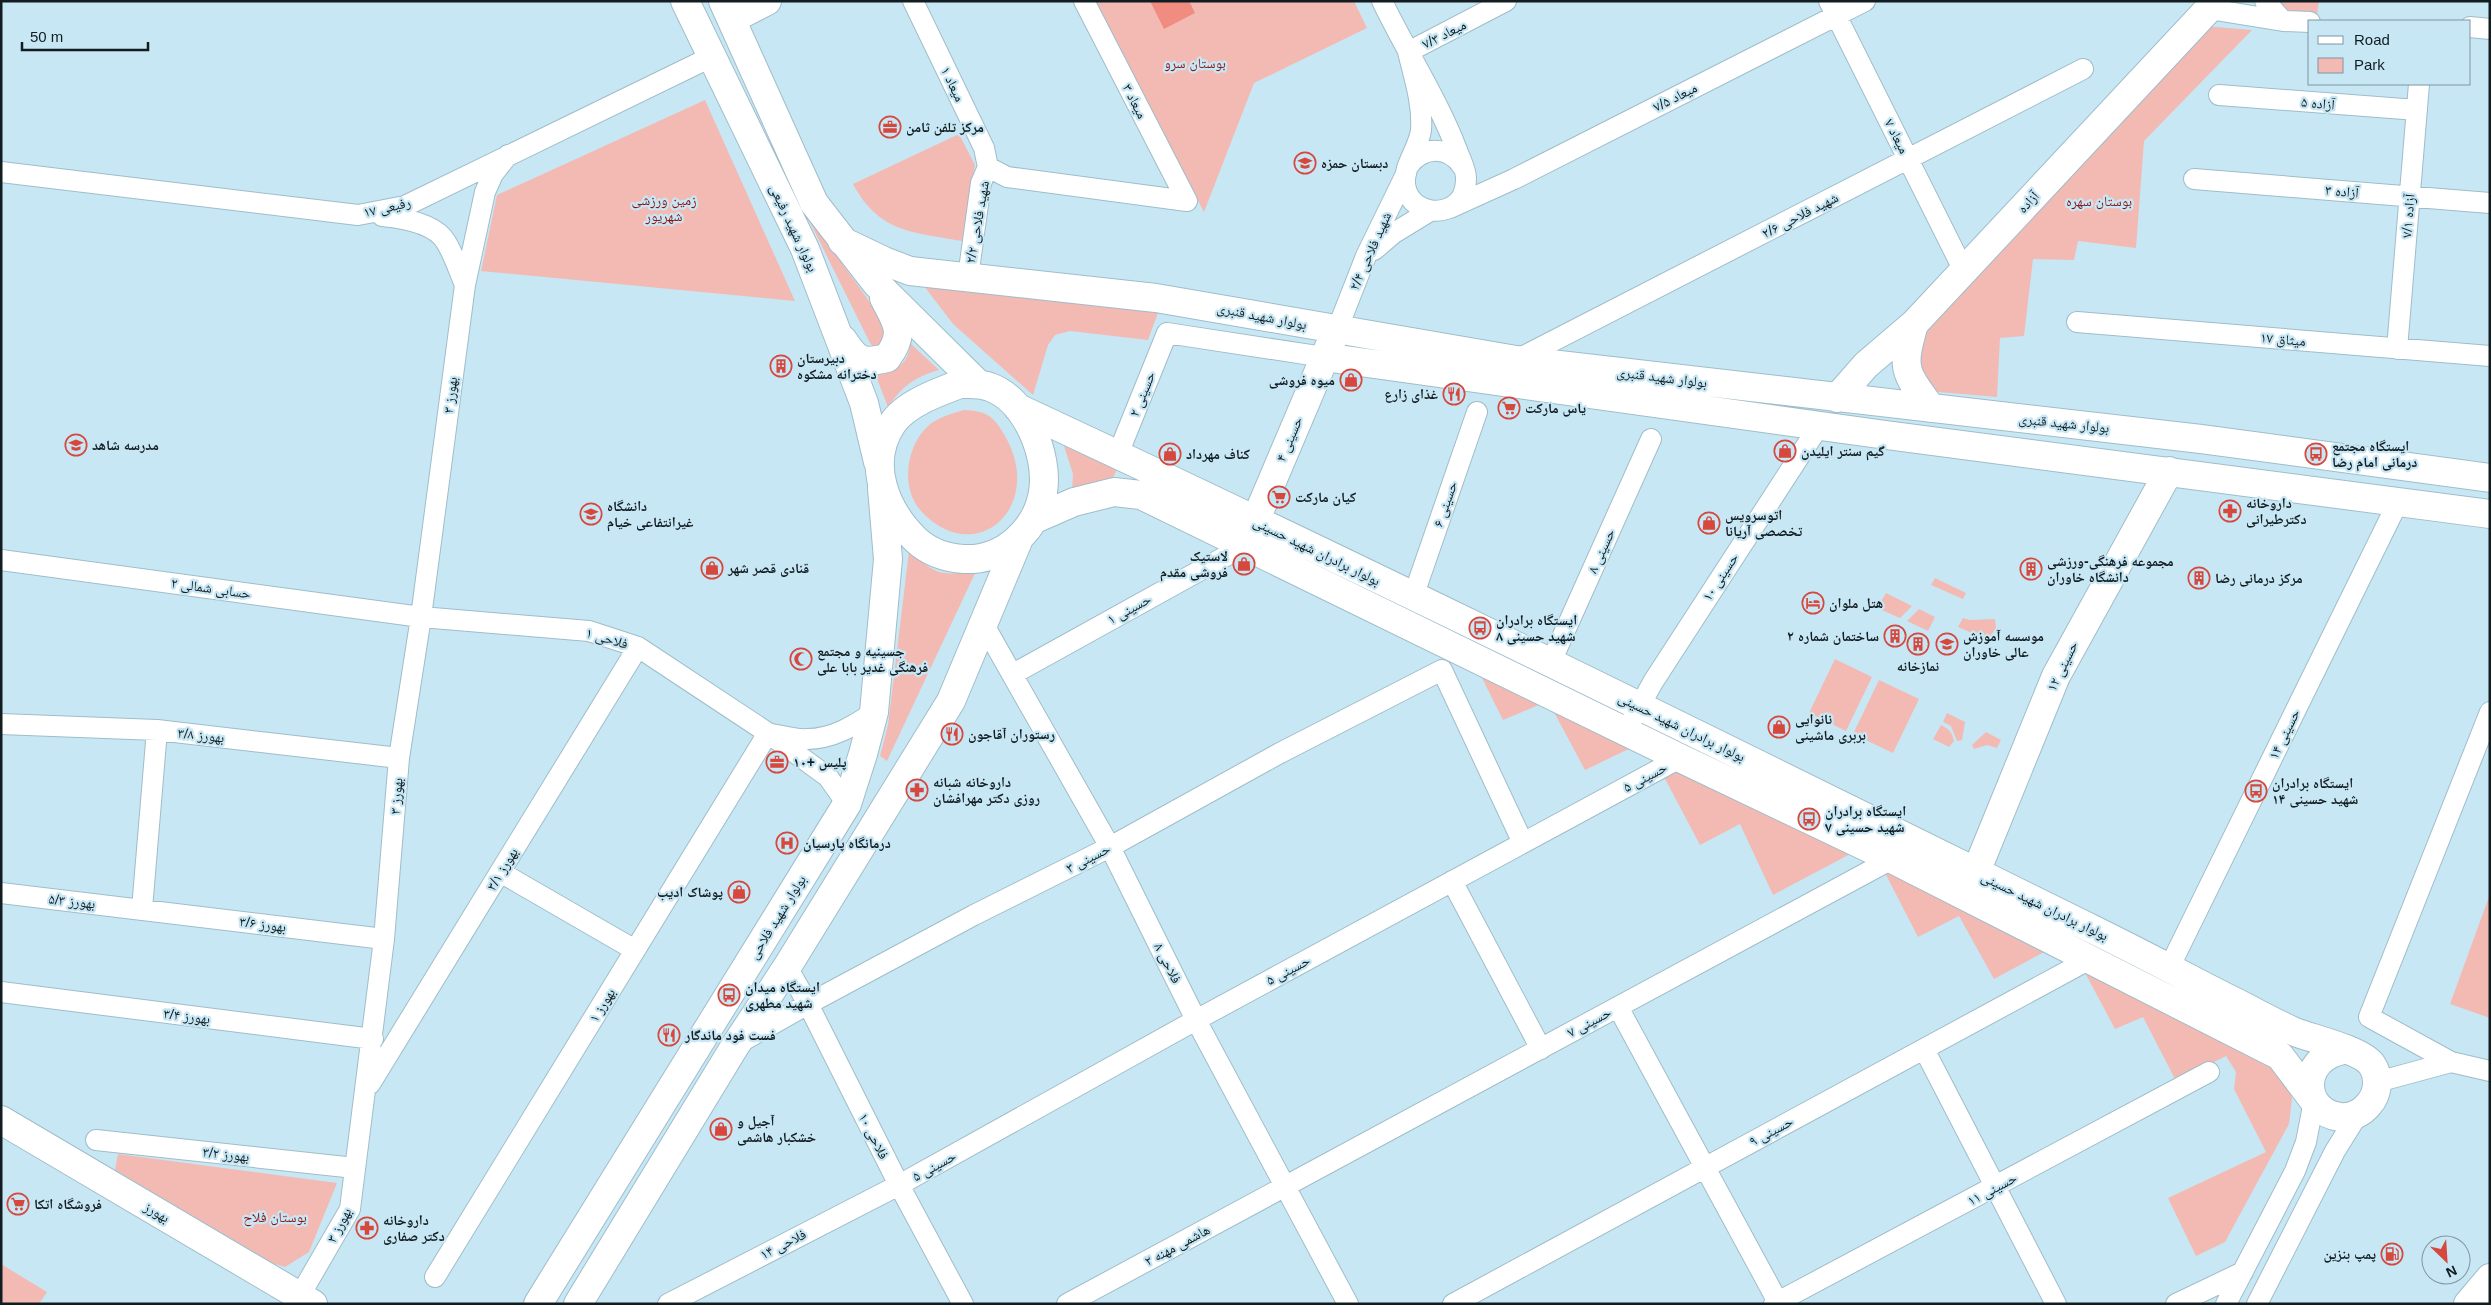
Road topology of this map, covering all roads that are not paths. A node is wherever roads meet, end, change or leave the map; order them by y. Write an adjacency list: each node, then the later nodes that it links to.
1 (686, 1): 17 (main road, بولوار شهید رفیعی)
2 (767, 1): 11 (main road)
3 (913, 1): 24 (street, میعاد ۱)
4 (1084, 1): 24 (street, میعاد ۳)
5 (1382, 1): 16 (street)
6 (1506, 1): 16 (street, میعاد ۷/۳)
7 (1865, 1): 10 (street, میعاد ۷/۵)
8 (2265, 1): 12 (street)
9 (2213, 5): 12 (street); 36 (main road, آزاده)
10 (1832, 8): 23 (street, میعاد ۷); 28 (street, میعاد ۷/۵)
11 (728, 10): 34 (main road)
12 (2283, 21): 13 (street)
13 (2308, 22)
14 (2471, 27): 15 (street)
15 (2490, 29)
16 (1408, 52): 25 (street, شهید فلاحی ۲/۴); 27 (street)
17 (711, 57): 22 (street, رفیعی ۱۷); 44 (main road, بولوار شهید رفیعی)
18 (2083, 69): 23 (street, شهید فلاحی ۲/۶)
19 (2419, 85): 21 (street, آزاده ۷/۱)
20 (2219, 95): 21 (street, آزاده ۵)
21 (2417, 110): 30 (street, آزاده ۷/۱)
22 (508, 155): 33 (street, رفیعی ۱۷); 39 (street, بهورز ۳)
23 (1909, 159): 36 (street, میعاد ۷); 48 (street, شهید فلاحی ۲/۶)
24 (988, 167): 37 (street, شهید فلاحی ۲/۲)
25 (1408, 169): 27 (street); 32 (street); 35 (street, شهید فلاحی ۲/۴)
26 (1, 172): 33 (street, رفیعی ۱۷)
27 (1465, 172): 28 (street, میعاد ۷/۵); 32 (street)
28 (1514, 179): 32 (street, میعاد ۷/۵)
29 (2194, 179): 30 (street, آزاده ۳)
30 (2410, 196): 31 (street, آزاده ۳); 45 (street, آزاده ۷/۱)
31 (2490, 203)
32 (1440, 209): 35 (street, میعاد ۷/۵)
33 (358, 215): 39 (street)
34 (842, 240): 37 (main road, بولوار شهید قنبری); 38 (main road)
35 (1366, 256): 42 (street, شهید فلاحی ۲/۴)
36 (1964, 270): 41 (main road, آزاده)
37 (968, 277): 42 (main road, بولوار شهید قنبری)
38 (876, 283): 44 (main road); 49 (main road)
39 (464, 285): 68 (street, بهورز ۳)
40 (2077, 322): 45 (street, میثاق ۱۷)
41 (1914, 324): 50 (main road, آزاده); 52 (main road)
42 (1337, 330): 47 (main road, حسینی ۴); 48 (main road, بولوار شهید قنبری)
43 (1166, 333): 47 (street, بولوار شهید قنبری); 56 (street, حسینی ۲)
44 (839, 334): 59 (main road, بولوار شهید رفیعی)
45 (2397, 348): 46 (street, میثاق ۱۷)
46 (2490, 356)
47 (1324, 357): 54 (main road, بولوار شهید قنبری); 64 (main road, حسینی ۴)
48 (1516, 360): 50 (main road, بولوار شهید قنبری)
49 (978, 384): 51 (main road); 59 (main road)
50 (1837, 398): 52 (main road, بولوار شهید قنبری)
51 (1018, 408): 56 (main road, بولوار برادران شهید حسینی); 63 (main road)
52 (1931, 408): 57 (main road, بولوار شهید قنبری)
53 (1477, 412): 67 (street, حسینی ۶)
54 (1819, 426): 58 (main road, بولوار شهید قنبری); 73 (street, حسینی ۱۰)
55 (1651, 439): 71 (street, حسینی ۸)
56 (1118, 454): 64 (main road, بولوار برادران شهید حسینی)
57 (2403, 466): 60 (main road, بولوار شهید قنبری); 61 (main road)
58 (2169, 471): 61 (main road, بولوار شهید قنبری); 87 (main road, حسینی ۱۲)
59 (880, 476): 65 (main road); 74 (main road, بولوار شهید فلاحی)
60 (2490, 478)
61 (2399, 500): 62 (main road, بولوار شهید قنبری); 95 (street, حسینی ۱۴)
62 (2490, 514)
63 (1035, 519): 64 (main road, بولوار برادران شهید حسینی); 65 (main road)
64 (1250, 533): 67 (main road, بولوار برادران شهید حسینی); 72 (street, حسینی ۱); 78 (main road, بولوار برادران شهید حسینی)
65 (1018, 541): 69 (main road)
66 (1, 560): 68 (street, حسابی شمالی ۲)
67 (1413, 596): 71 (main road, بولوار برادران شهید حسینی)
68 (421, 616): 70 (street, فلاحی ۱); 80 (street, بهورز ۳)
69 (984, 625): 72 (street, فلاحی ۸); 94 (main road)
70 (638, 647): 79 (street, فلاحی ۱); 86 (street, بهورز ۳/۱)
71 (1551, 662): 73 (main road, بولوار برادران شهید حسینی)
72 (1013, 674): 84 (street, فلاحی ۸)
73 (1641, 706): 78 (street, حسینی ۱۰); 87 (main road, بولوار برادران شهید حسینی)
74 (874, 712): 79 (street, فلاحی ۱); 82 (main road, بولوار شهید فلاحی)
75 (2490, 712): 105 (street)
76 (1, 724): 77 (street, بهورز ۳/۸)
77 (157, 730): 80 (street, بهورز ۳/۸); 90 (street)
78 (1625, 731): 81 (main road, بولوار برادران شهید حسینی)
79 (768, 733): 82 (street, فلاحی ۱); 92 (street, بهورز ۱)
80 (399, 758): 91 (street, بهورز ۳)
81 (1680, 758): 83 (street, حسینی ۵); 85 (main road, بولوار برادران شهید حسینی)
82 (847, 804): 125 (main road, بولوار شهید فلاحی)
83 (1523, 843): 84 (street, حسینی ۳); 88 (street, حسینی ۵)
84 (1110, 847): 97 (street, حسینی ۳); 99 (street, فلاحی ۸)
85 (1892, 859): 93 (main road, بولوار برادران شهید حسینی); 98 (street, حسینی ۷)
86 (500, 872): 92 (street); 109 (street, بهورز ۳/۱)
87 (1976, 872): 95 (main road, بولوار برادران شهید حسینی)
88 (1452, 881): 99 (street, حسینی ۵); 102 (street)
89 (1, 893): 90 (street, بهورز ۵/۳)
90 (142, 910): 91 (street, بهورز ۳/۶)
91 (384, 939): 100 (street, بهورز ۳)
92 (635, 950): 120 (street, بهورز ۱)
93 (2090, 959): 103 (street, حسینی ۹); 110 (main road, بولوار برادران شهید حسینی)
94 (787, 967): 97 (street, فلاحی ۱۰); 101 (main road)
95 (2169, 968): 104 (main road, بولوار برادران شهید حسینی)
96 (1, 992): 100 (street, بهورز ۳/۴)
97 (808, 1004): 101 (street, حسینی ۳); 116 (street, فلاحی ۱۰)
98 (1618, 1007): 102 (street, حسینی ۷); 114 (street)
99 (1196, 1020): 116 (street, حسینی ۵); 117 (street, فلاحی ۸)
100 (373, 1039): 109 (street, بهورز ۳)
101 (735, 1046): 126 (main road)
102 (1541, 1048): 117 (street, حسینی ۷)
103 (1924, 1049): 114 (street, حسینی ۹); 118 (street)
104 (2343, 1050): 108 (main road); 110 (main road)
105 (2451, 1062): 106 (street); 108 (street)
106 (2490, 1071)
107 (2209, 1072): 118 (street, حسینی ۱۱)
108 (2378, 1082): 111 (main road)
109 (366, 1092): 115 (street, بهورز ۳)
110 (2314, 1101): 111 (main road); 119 (street)
111 (2358, 1114): 135 (street)
112 (1, 1120): 123 (main road, بهورز)
113 (96, 1140): 115 (street, بهورز ۳/۲)
114 (1705, 1167): 124 (street); 131 (street, حسینی ۹)
115 (356, 1168): 123 (street, بهورز ۳)
116 (899, 1185): 127 (street, فلاحی ۱۴); 128 (street, فلاحی ۱۰)
117 (1286, 1186): 129 (street, هاشمی مهنه ۲); 130 (street, فلاحی ۸)
118 (1996, 1186): 124 (street, حسینی ۱۱); 132 (street)
119 (2243, 1272): 133 (street); 134 (street)
120 (435, 1277)
121 (2490, 1278): 136 (main road)
122 (2490, 1296): 137 (main road)
123 (302, 1301)
124 (1777, 1303)
125 (538, 1304)
126 (578, 1304)
127 (668, 1304)
128 (963, 1304)
129 (1067, 1304)
130 (1348, 1304)
131 (1453, 1304)
132 (2056, 1304)
133 (2176, 1304)
134 (2226, 1304)
135 (2257, 1304)
136 (2468, 1304)
137 (2485, 1304)

